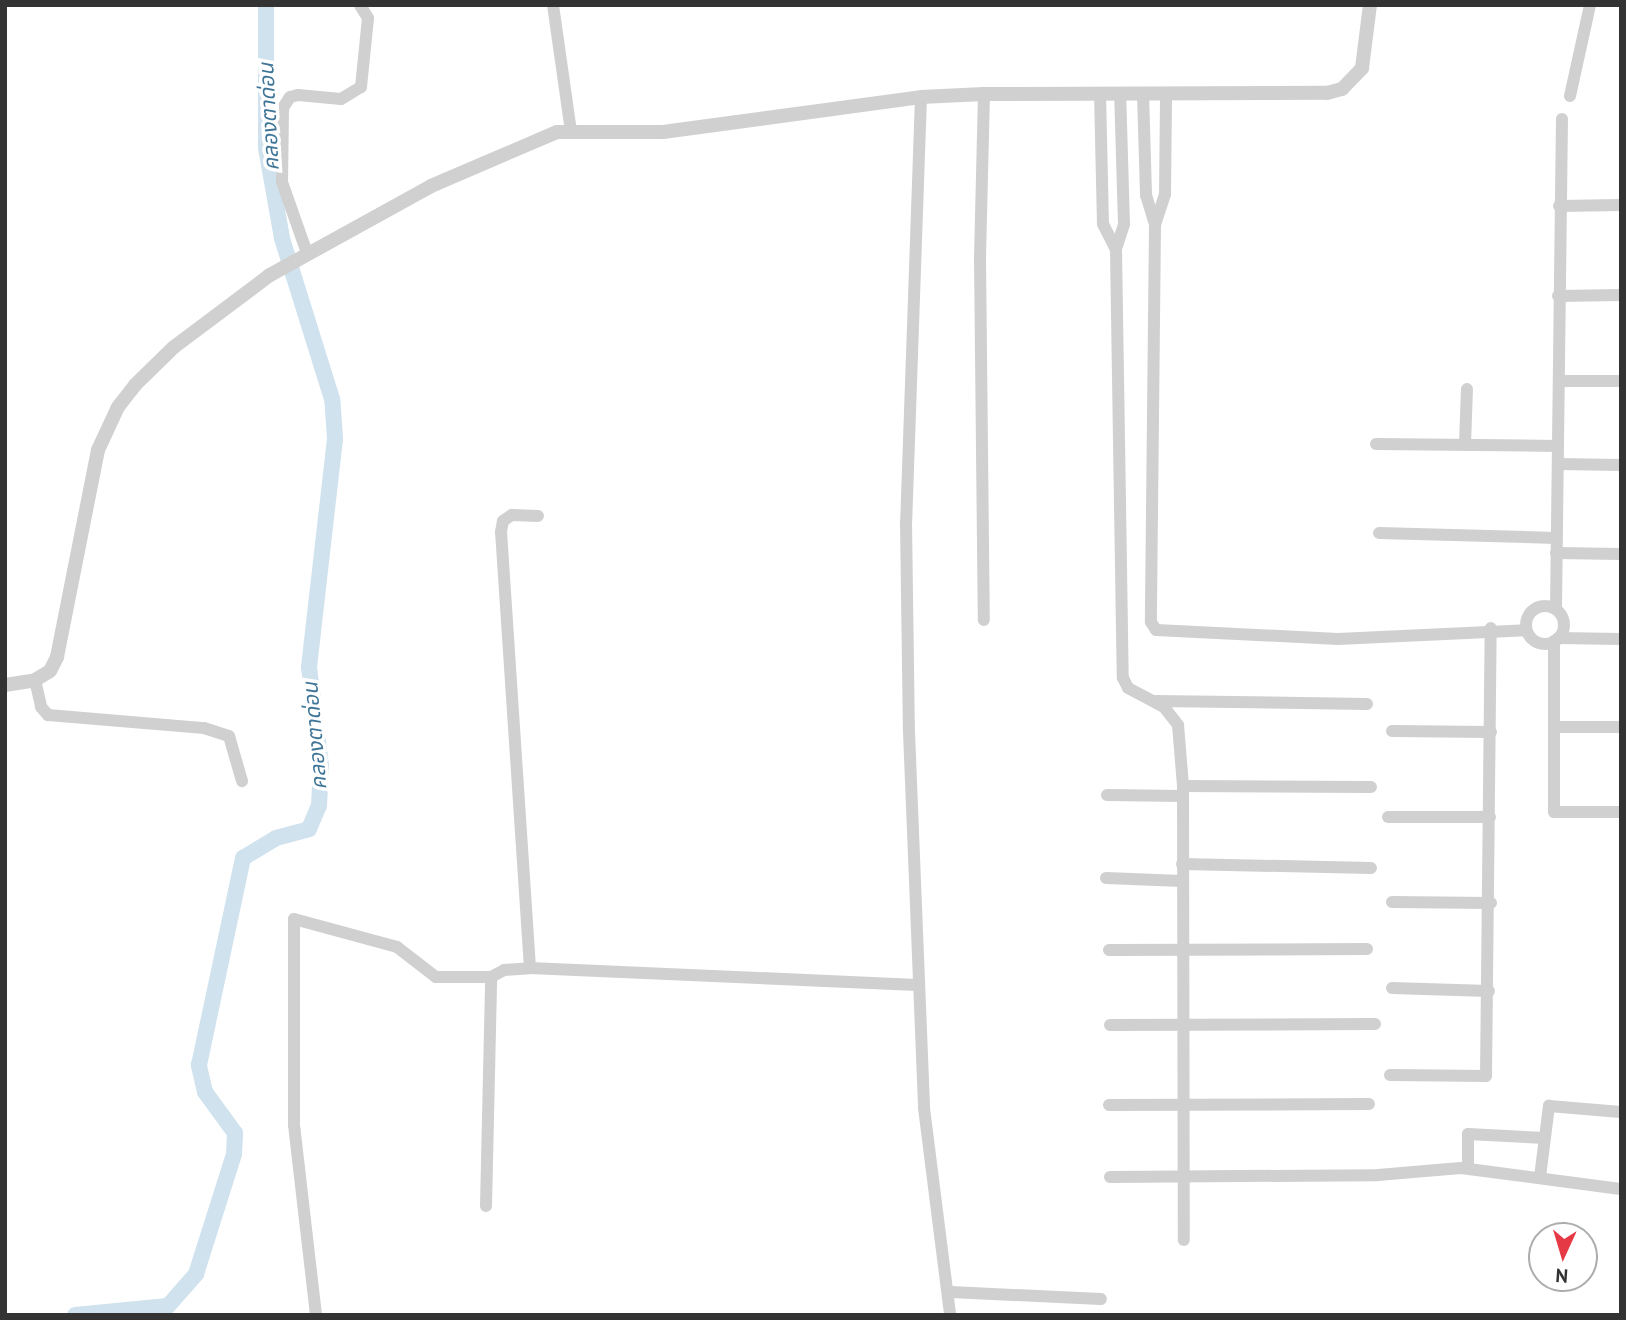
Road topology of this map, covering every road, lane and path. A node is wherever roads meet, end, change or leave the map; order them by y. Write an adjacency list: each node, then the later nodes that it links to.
1 (360, 5): 18 (street)
2 (553, 5): 13 (street)
3 (1370, 5): 8 (street)
4 (1590, 5): 10 (street)
5 (1100, 93): 6 (street); 9 (street); 17 (street)
6 (1120, 93): 7 (street); 17 (street)
7 (1143, 93): 8 (street); 16 (street)
8 (1166, 93): 16 (street)
9 (984, 94): 11 (street); 35 (street)
10 (1570, 96)
11 (920, 97): 13 (street); 66 (street)
12 (1562, 119): 15 (street)
13 (571, 131): 18 (street)
14 (1621, 205): 15 (street)
15 (1559, 206): 20 (street)
16 (1155, 225): 36 (street)
17 (1116, 249): 42 (street)
18 (303, 256): 40 (street)
19 (1621, 295): 20 (street)
20 (1558, 296): 21 (street)
21 (1559, 381): 22 (street); 26 (street)
22 (1621, 381)
23 (1467, 389): 25 (street)
24 (1376, 444): 25 (street)
25 (1465, 445): 26 (street)
26 (1558, 446): 27 (street)
27 (1558, 464): 28 (street); 31 (street)
28 (1621, 465)
29 (538, 516): 64 (street)
30 (1379, 533): 31 (street)
31 (1556, 538): 32 (street)
32 (1556, 553): 33 (street); 34 (street)
33 (1621, 554)
34 (1556, 608): 37 (street); 39 (street)
35 (984, 620)
36 (1491, 628): 37 (street); 47 (street)
37 (1526, 630): 39 (street)
38 (1621, 639): 39 (street)
39 (1556, 640): 44 (street)
40 (35, 680): 41 (street); 48 (street)
41 (5, 685)
42 (1153, 701): 43 (street); 50 (street)
43 (1367, 704)
44 (1553, 727): 45 (street); 52 (street)
45 (1621, 727)
46 (1392, 731): 47 (street)
47 (1491, 732): 54 (street)
48 (243, 780)
49 (1371, 787): 50 (street)
50 (1183, 791): 51 (street); 55 (street)
51 (1107, 794)
52 (1621, 812)
53 (1388, 817): 54 (street)
54 (1490, 817): 60 (street)
55 (1182, 864): 56 (street); 58 (street)
56 (1371, 868)
57 (1106, 878): 58 (street)
58 (1182, 881): 61 (street)
59 (1392, 902): 60 (street)
60 (1491, 903): 68 (street)
61 (1181, 949): 62 (street); 63 (street); 69 (street)
62 (1367, 949)
63 (1109, 950)
64 (530, 968): 65 (street); 66 (street)
65 (491, 977): 83 (street); 87 (street)
66 (917, 985): 85 (street)
67 (1392, 988): 68 (street)
68 (1489, 991): 72 (street)
69 (1182, 1024): 70 (street); 71 (street); 75 (street)
70 (1376, 1024)
71 (1110, 1025)
72 (1390, 1075)
73 (1369, 1104): 75 (street)
74 (1109, 1105): 75 (street)
75 (1182, 1105): 79 (street)
76 (1621, 1112): 77 (street)
77 (1545, 1138): 78 (street); 81 (street)
78 (1468, 1168): 79 (street); 81 (street)
79 (1183, 1176): 80 (street); 84 (street)
80 (1110, 1177)
81 (1540, 1177): 82 (street)
82 (1621, 1189)
83 (486, 1206)
84 (1184, 1240)
85 (951, 1292): 86 (street); 88 (street)
86 (1101, 1299)
87 (316, 1315)
88 (950, 1315)

